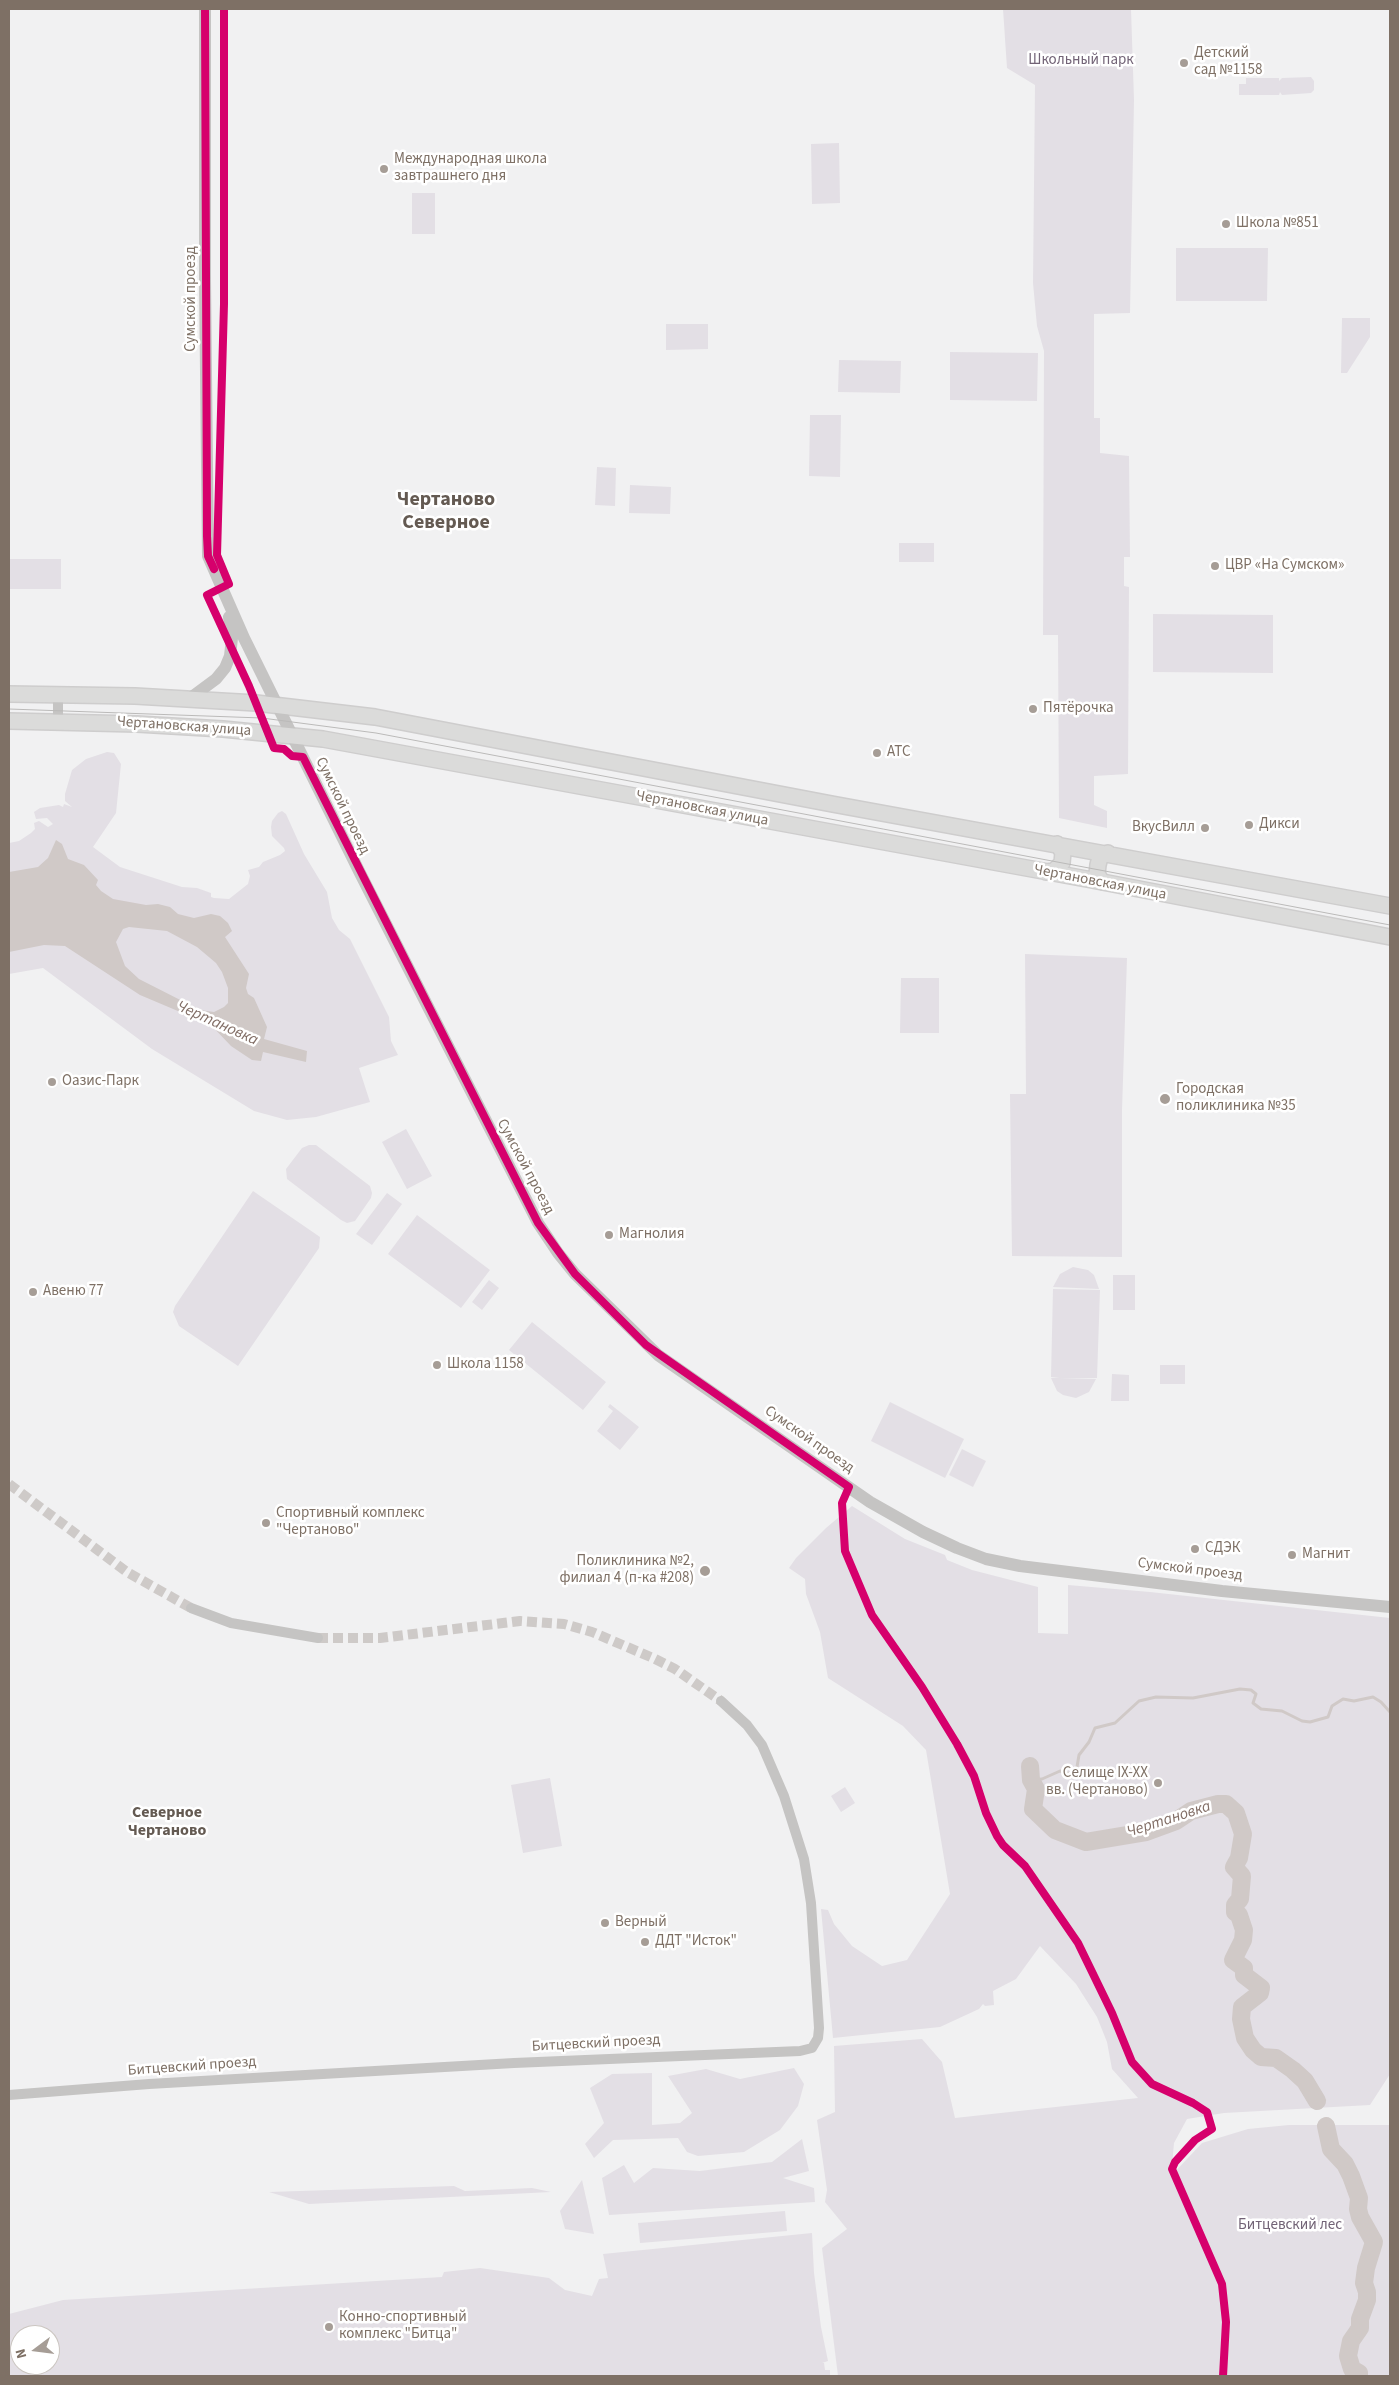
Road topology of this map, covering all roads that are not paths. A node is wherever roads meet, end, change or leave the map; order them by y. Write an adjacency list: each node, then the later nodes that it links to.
1 (205, 9): 2 (street, Сумской проезд)
2 (221, 588): 5 (street); 6 (street, Сумской проезд)
3 (9, 694): 4 (main road, Чертановская улица)
4 (58, 694): 5 (main road, Чертановская улица); 8 (street)
5 (189, 699): 6 (main road, Чертановская улица)
6 (277, 704): 10 (street, Сумской проезд); 11 (main road, Чертановская улица)
7 (9, 721): 8 (main road, Чертановская улица)
8 (51, 721): 9 (street); 10 (main road, Чертановская улица)
9 (9, 727)
10 (292, 735): 13 (main road, Чертановская улица); 17 (street, Сумской проезд)
11 (1057, 844): 12 (main road, Чертановская улица); 13 (main road)
12 (1108, 853): 14 (main road); 15 (main road, Чертановская улица)
13 (1046, 872): 14 (main road, Чертановская улица)
14 (1102, 882): 16 (main road, Чертановская улица)
15 (1390, 906)
16 (1390, 937)
17 (1390, 1607)
18 (191, 1608): 19 (street)
19 (318, 1638)
20 (721, 1701): 21 (street, Битцевский проезд)
21 (9, 2095)

